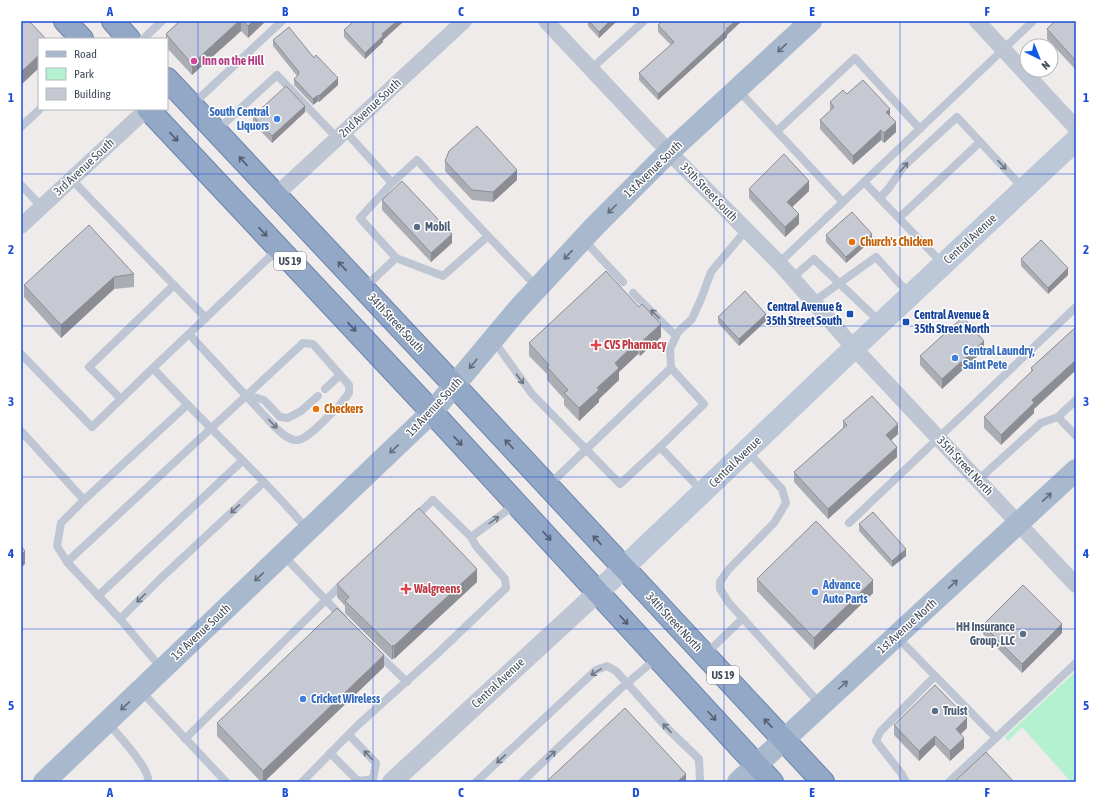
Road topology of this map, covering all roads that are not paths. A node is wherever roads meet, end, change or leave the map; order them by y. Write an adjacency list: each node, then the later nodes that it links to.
1 (65, 21): 11 (highway)
2 (113, 21): 12 (highway)
3 (162, 21): 13 (lane)
4 (282, 21): 18 (lane)
5 (464, 21): 28 (street, 2nd Avenue South)
6 (546, 21): 15 (street, 35th Street South)
7 (644, 21): 15 (lane)
8 (811, 21): 17 (main road, 1st Avenue South, one-way to 17)
9 (977, 21): 14 (street)
10 (1033, 21): 14 (lane)
11 (81, 38)
12 (129, 38)
13 (144, 38)
14 (1003, 49): 24 (street); 25 (lane)
15 (591, 69): 31 (street, 35th Street South)
16 (168, 80): 18 (highway, 34th Street South / US 19)
17 (737, 89): 27 (lane); 31 (main road, 1st Avenue South)
18 (192, 106): 26 (highway, 34th Street South / US 19)
19 (39, 110): 23 (lane)
20 (147, 110): 32 (street, 3rd Avenue South)
21 (149, 110): 46 (highway, US 19, one-way to 46)
22 (153, 110): 36 (highway)
23 (21, 127)
24 (1076, 128)
25 (920, 129): 27 (lane); 33 (lane)
26 (216, 131): 28 (lane); 36 (highway, 34th Street South / US 19, one-way to 26)
27 (777, 131): 39 (lane)
28 (341, 135): 34 (lane); 36 (street, 2nd Avenue South)
29 (1076, 140): 37 (main road, Central Avenue)
30 (980, 142): 37 (lane, one-way to 37); 38 (lane, one-way to 30); 41 (lane)
31 (669, 152): 43 (street, 35th Street South); 45 (main road, 1st Avenue South, one-way to 45)
32 (71, 179): 40 (street, 3rd Avenue South); 53 (lane)
33 (864, 182): 38 (lane); 39 (lane)
34 (392, 183): 44 (lane); 47 (lane)
35 (21, 185): 40 (lane)
36 (269, 188): 56 (highway, 34th Street South / US 19, one-way to 36)
37 (1024, 189): 49 (main road, Central Avenue)
38 (880, 198): 41 (lane)
39 (843, 202): 48 (lane)
40 (42, 206): 42 (street, 3rd Avenue South)
41 (899, 218): 49 (lane)
42 (21, 226)
43 (746, 230): 48 (street, 35th Street South); 63 (lane)
44 (488, 236): 47 (lane); 54 (lane)
45 (583, 239): 51 (lane); 54 (main road, 1st Avenue South, one-way to 54)
46 (283, 254): 56 (highway); 60 (lane); 79 (highway, US 19, one-way to 79)
47 (396, 258): 56 (lane)
48 (779, 264): 50 (street, 35th Street South)
49 (943, 265): 57 (main road, Central Avenue)
50 (792, 278): 52 (lane); 58 (street, 35th Street South)
51 (624, 282)
52 (839, 283): 57 (lane); 58 (lane); 61 (lane)
53 (174, 286): 60 (lane); 74 (lane)
54 (538, 288): 64 (main road, 1st Avenue South)
55 (633, 293): 63 (lane, one-way to 55)
56 (369, 294): 70 (highway, 34th Street South / US 19)
57 (910, 296): 61 (main road, Central Avenue)
58 (813, 302): 65 (street, 35th Street South)
59 (1076, 307): 84 (lane)
60 (206, 318): 62 (lane)
61 (881, 323): 65 (main road, Central Avenue)
62 (189, 334): 67 (lane); 72 (lane)
63 (676, 336): 68 (lane)
64 (493, 340): 70 (main road, 1st Avenue South, one-way to 70); 86 (lane, one-way to 86)
65 (854, 348): 84 (street, 35th Street North); 87 (main road, Central Avenue)
66 (21, 354): 74 (lane)
67 (153, 368): 74 (lane); 76 (lane)
68 (671, 368): 85 (lane); 86 (lane)
69 (340, 375): 71 (lane); 72 (lane); 77 (lane)
70 (455, 386): 79 (main road, 1st Avenue South); 92 (highway, 34th Street South / US 19, one-way to 70)
71 (325, 389)
72 (246, 395): 73 (lane); 78 (lane, one-way to 78); 81 (lane)
73 (318, 396)
74 (121, 399)
75 (1076, 400): 80 (lane)
76 (187, 405): 81 (lane); 94 (lane)
77 (339, 406)
78 (333, 412)
79 (432, 412): 95 (highway, US 19, one-way to 95); 99 (main road, 1st Avenue South, one-way to 99)
80 (1058, 417): 83 (lane); 90 (lane)
81 (212, 428): 88 (lane); 102 (lane)
82 (21, 431): 94 (lane)
83 (1076, 436)
84 (939, 438): 90 (street, 35th Street North); 97 (lane)
85 (660, 447): 86 (lane); 93 (lane)
86 (586, 449): 92 (lane)
87 (747, 451): 93 (main road, Central Avenue); 109 (lane)
88 (242, 461): 91 (lane); 107 (lane)
89 (1076, 470): 98 (main road, 1st Avenue North, one-way to 89)
90 (978, 480): 98 (street, 35th Street North)
91 (264, 482): 99 (lane); 110 (lane, one-way to 110)
92 (548, 486): 103 (highway, 34th Street South / US 19, one-way to 92)
93 (703, 492): 103 (main road, Central Avenue)
94 (84, 500): 102 (lane)
95 (517, 504): 100 (lane, one-way to 95); 106 (highway, US 19, one-way to 106)
96 (410, 521): 100 (lane)
97 (849, 523)
98 (1018, 524): 105 (street, 35th Street North); 112 (main road, 1st Avenue North, one-way to 98)
99 (308, 530): 101 (main road, 1st Avenue South)
100 (471, 537): 119 (lane)
101 (283, 555): 108 (lane); 117 (main road, 1st Avenue South, one-way to 117)
102 (67, 562): 107 (lane)
103 (624, 568): 106 (main road, Central Avenue); 114 (highway, 34th Street North / US 19)
104 (348, 579): 108 (lane)
105 (1076, 585)
106 (598, 592): 115 (highway, US 19, one-way to 115); 131 (street, Central Avenue)
107 (98, 596): 110 (lane)
108 (325, 600): 111 (lane); 126 (lane)
109 (743, 618): 114 (lane); 122 (lane)
110 (120, 619): 117 (lane)
111 (346, 622)
112 (896, 636): 118 (lane); 122 (main road, 1st Avenue North, one-way to 112)
113 (367, 644): 119 (lane)
114 (704, 655): 127 (highway, 34th Street North / US 19, one-way to 114)
115 (658, 657): 120 (lane); 129 (highway, US 19, one-way to 129)
116 (1076, 662): 125 (lane)
117 (162, 669): 121 (main road, 1st Avenue South)
118 (935, 676): 125 (lane); 141 (lane)
119 (407, 682): 124 (lane)
120 (627, 683): 135 (lane, one-way to 135); 136 (lane, one-way to 120); 137 (lane, one-way to 120)
121 (140, 691): 123 (main road, 1st Avenue South, one-way to 123); 126 (lane)
122 (821, 705): 127 (main road, 1st Avenue North)
123 (107, 722): 130 (main road, 1st Avenue South); 132 (lane)
124 (349, 735): 128 (lane); 131 (lane, one-way to 124)
125 (996, 738): 142 (lane)
126 (185, 739): 133 (lane)
127 (783, 740): 129 (main road, 1st Avenue North); 140 (highway, 34th Street North / US 19)
128 (330, 753): 131 (lane); 134 (lane)
129 (756, 765): 138 (main road, 1st Avenue North); 139 (highway, US 19)
130 (53, 777)
131 (386, 781)
132 (148, 782)
133 (226, 782)
134 (302, 782)
135 (476, 782)
136 (522, 782)
137 (700, 782)
138 (738, 782)
139 (772, 782)
140 (823, 782)
141 (906, 782)
142 (949, 782)

